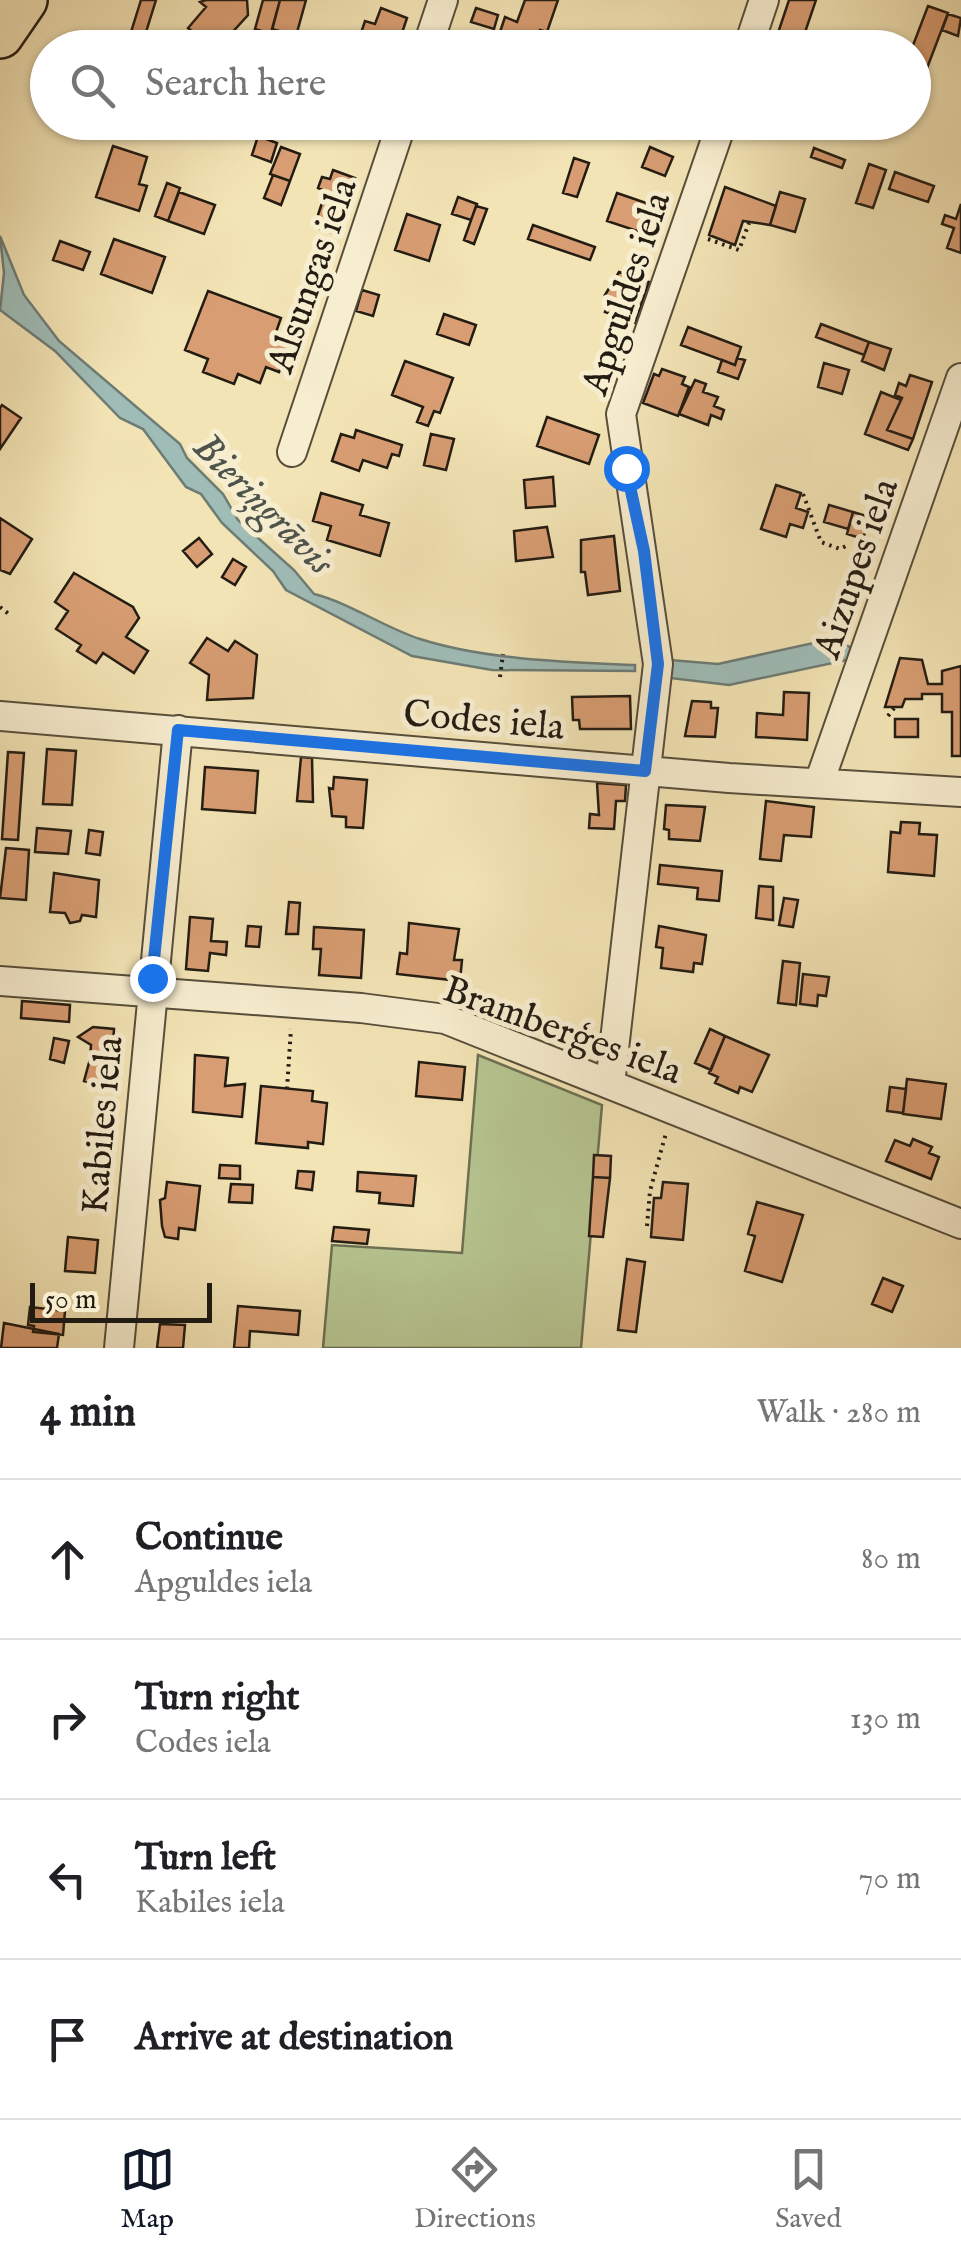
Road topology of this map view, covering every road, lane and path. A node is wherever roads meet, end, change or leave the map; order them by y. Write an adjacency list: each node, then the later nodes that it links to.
1 (24, 0): 6 (main road)
2 (443, 0): 4 (street)
3 (764, 0): 5 (street)
4 (433, 30)
5 (754, 30)
6 (0, 35)
7 (396, 140): 12 (street, Alsungas iela)
8 (716, 140): 10 (street, Apguldes iela)
9 (749, 223): 10 (path)
10 (684, 230): 23 (street, Apguldes iela)
11 (961, 378): 24 (street, Aizupes iela)
12 (292, 452)
13 (803, 494): 14 (path)
14 (846, 546)
15 (0, 607): 16 (path)
16 (10, 615)
17 (503, 654): 18 (path)
18 (500, 677)
19 (896, 707): 21 (path)
20 (0, 716): 22 (street, Codes iela)
21 (888, 716)
22 (178, 730): 23 (street, Codes iela); 27 (street, Kabiles iela)
23 (645, 771): 24 (street, Codes iela); 29 (street, Apguldes iela)
24 (819, 784): 25 (street, Codes iela)
25 (961, 792)
26 (0, 981): 27 (street, Bramberģes iela)
27 (150, 994): 28 (street, Bramberģes iela); 34 (street, Kabiles iela)
28 (292, 1004): 29 (street, Bramberģes iela); 30 (path)
29 (610, 1084): 31 (street, Bramberģes iela)
30 (286, 1089)
31 (677, 1111): 32 (street, Bramberģes iela); 33 (path)
32 (961, 1224)
33 (647, 1226)
34 (119, 1348)

